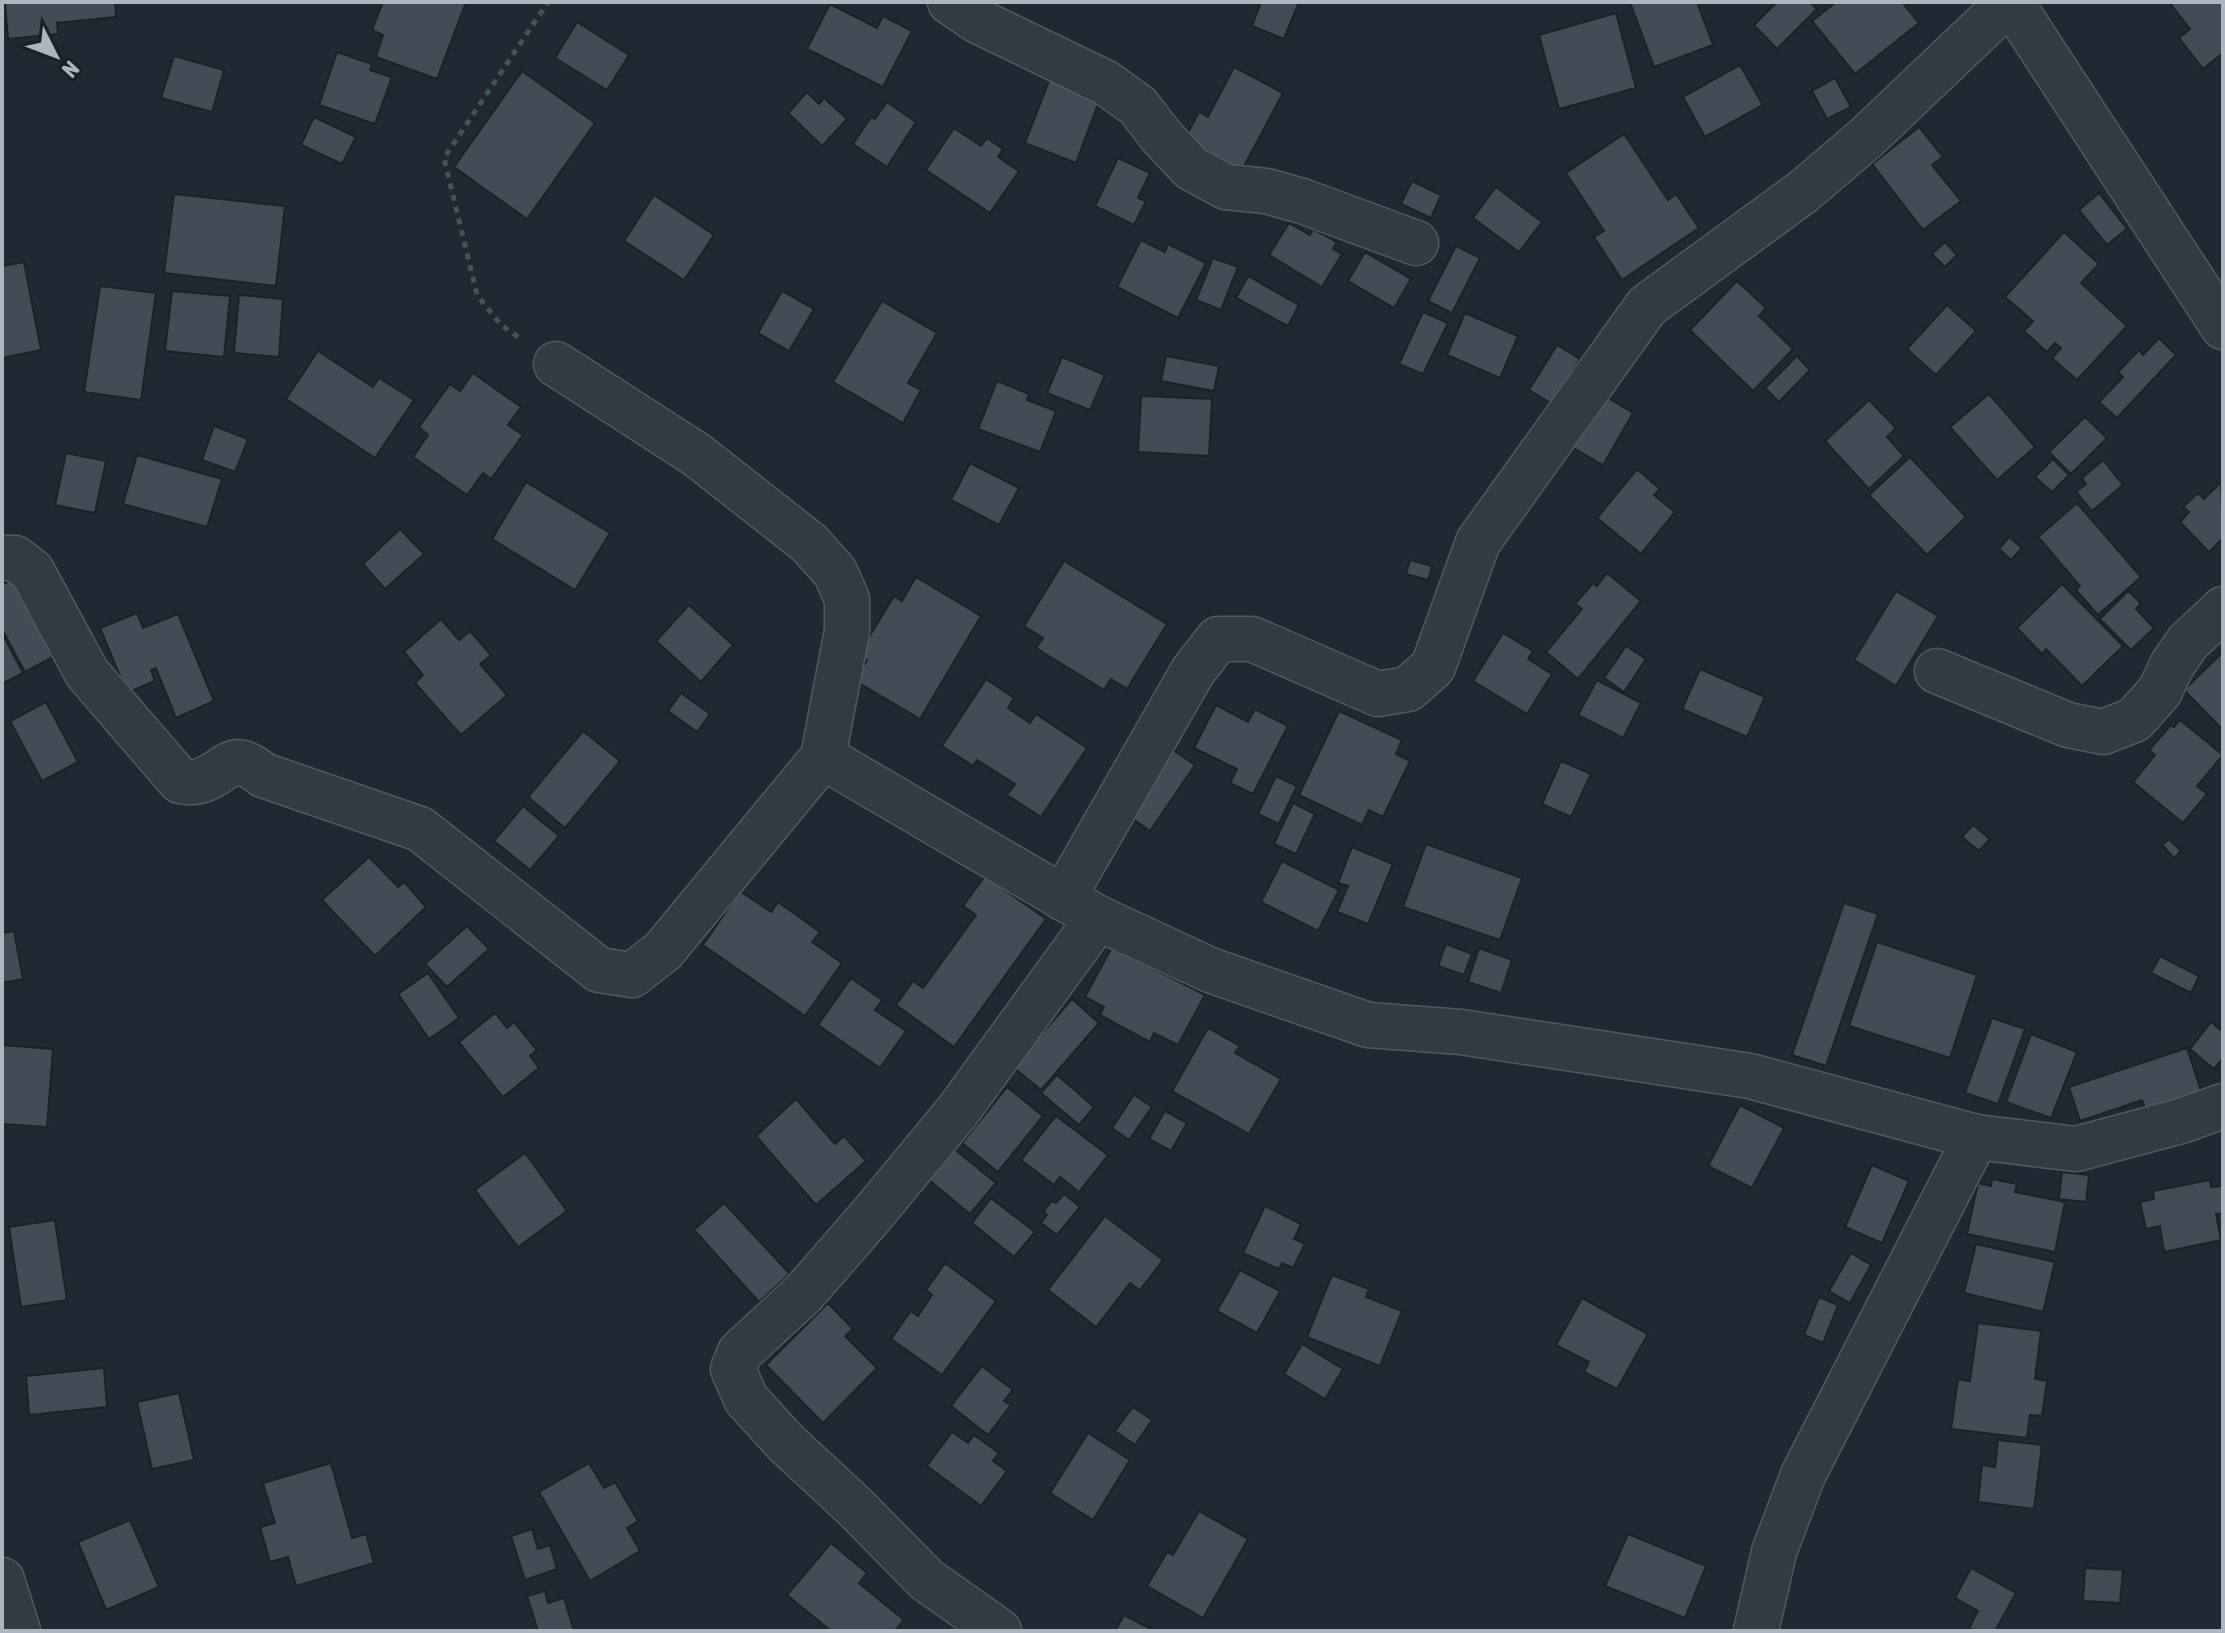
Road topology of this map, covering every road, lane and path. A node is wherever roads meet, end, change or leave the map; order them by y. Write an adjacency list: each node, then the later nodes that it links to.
1 (548, 2): 6 (path)
2 (950, 2): 4 (street)
3 (2010, 2): 5 (street); 11 (street)
4 (1416, 243)
5 (2223, 327)
6 (556, 364): 10 (street)
7 (2, 558): 10 (street)
8 (2223, 609): 9 (street)
9 (1937, 671)
10 (823, 757): 11 (street)
11 (1080, 908): 13 (street); 16 (street)
12 (2223, 1106): 13 (street)
13 (1976, 1137): 17 (street)
14 (2, 1580): 15 (street)
15 (18, 1631)
16 (999, 1631)
17 (1756, 1631)

